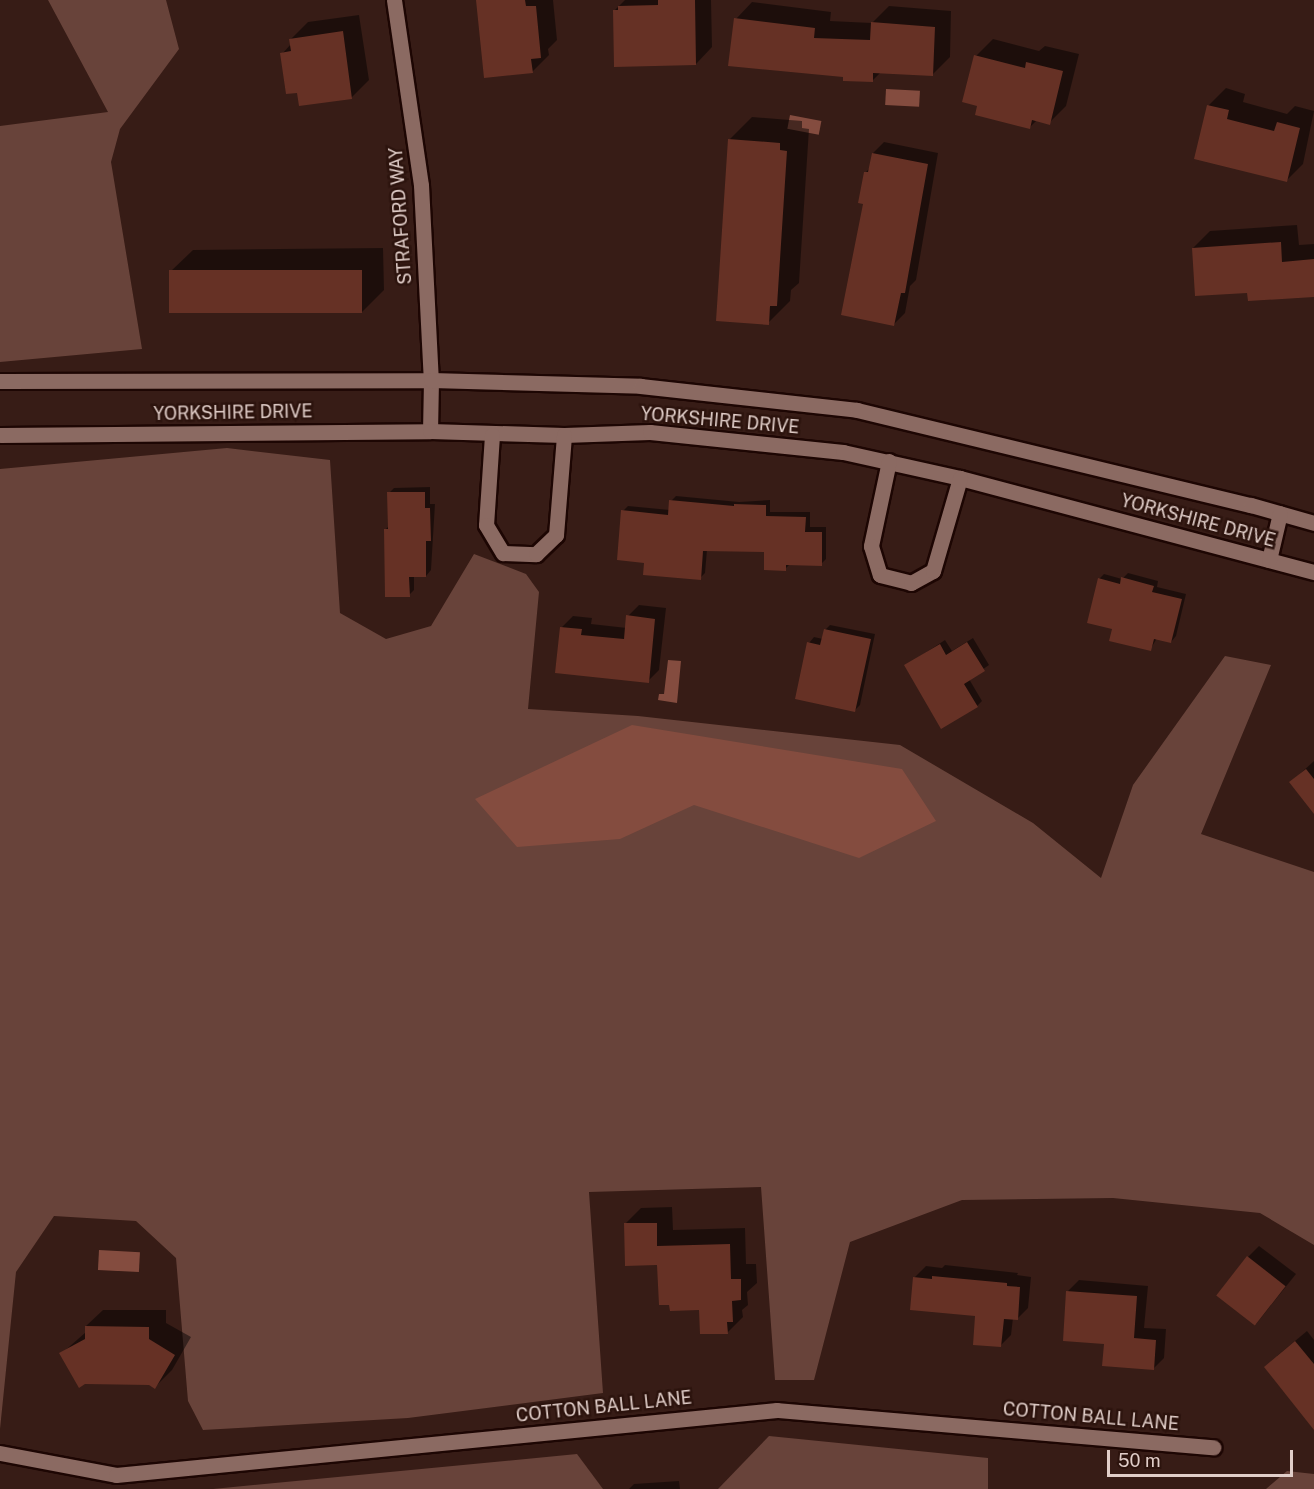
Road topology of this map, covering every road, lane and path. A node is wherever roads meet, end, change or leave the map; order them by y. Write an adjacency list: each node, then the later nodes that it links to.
1 (394, 0): 2 (street, STRAFORD WAY)
2 (431, 380): 3 (street, YORKSHIRE DRIVE); 4 (street, STRAFORD WAY); 10 (street, YORKSHIRE DRIVE)
3 (0, 381)
4 (430, 431): 5 (street, YORKSHIRE DRIVE); 6 (street, YORKSHIRE DRIVE)
5 (0, 435)
6 (492, 435): 7 (street, YORKSHIRE DRIVE); 7 (street)
7 (564, 435): 8 (street, YORKSHIRE DRIVE)
8 (889, 461): 9 (street, YORKSHIRE DRIVE); 9 (street)
9 (960, 478): 12 (street, YORKSHIRE DRIVE)
10 (1280, 513): 11 (street, YORKSHIRE DRIVE); 12 (street)
11 (1314, 523)
12 (1269, 560): 13 (street, YORKSHIRE DRIVE)
13 (1314, 572)
14 (1213, 1447): 15 (street, COTTON BALL LANE)
15 (0, 1453)

